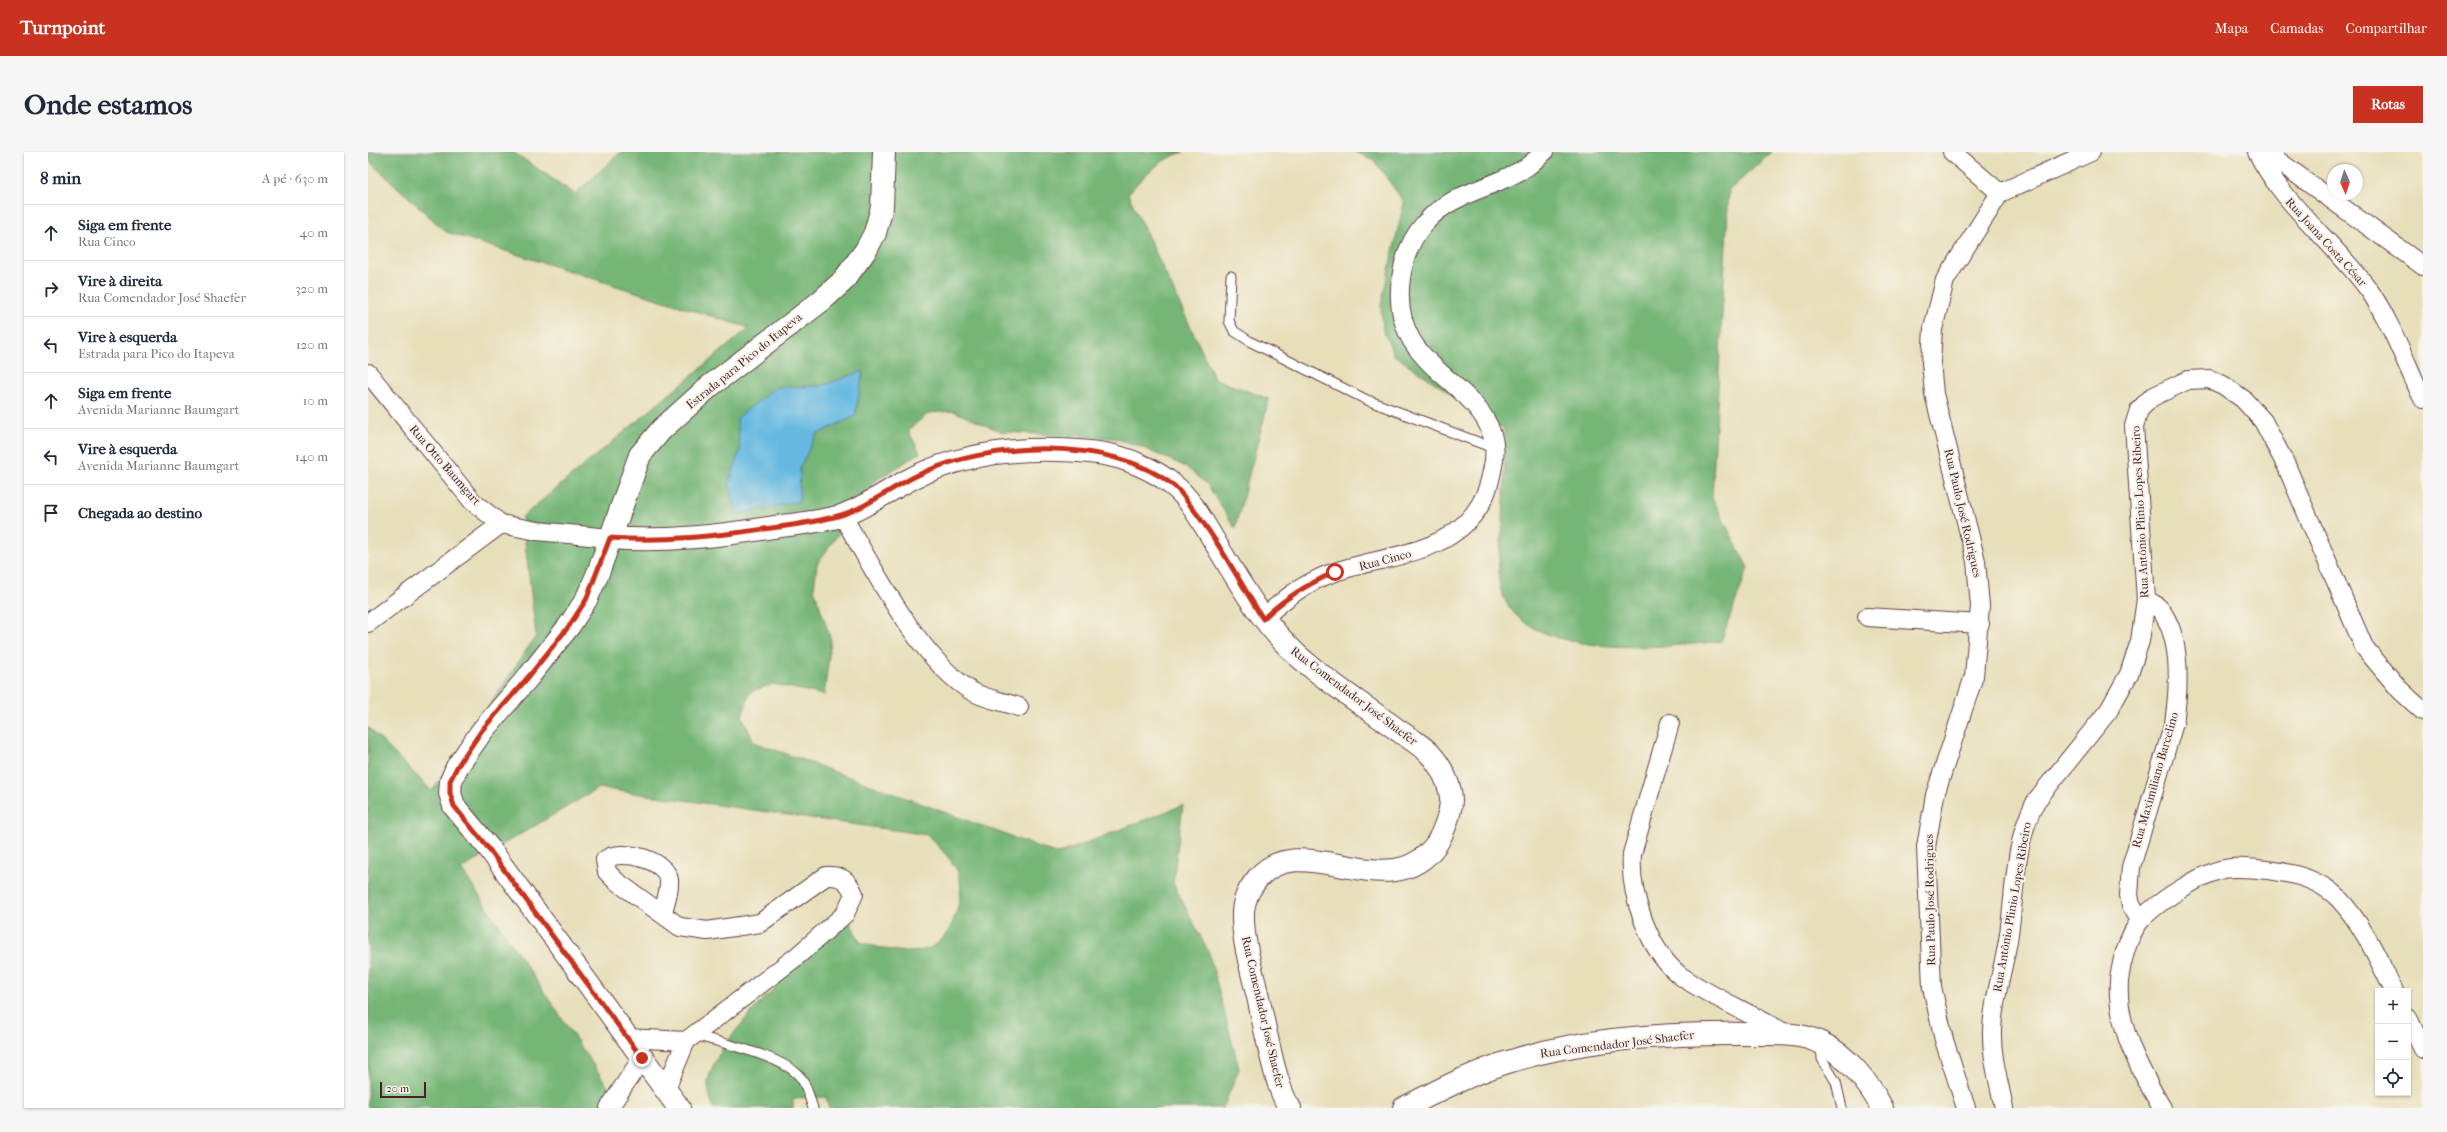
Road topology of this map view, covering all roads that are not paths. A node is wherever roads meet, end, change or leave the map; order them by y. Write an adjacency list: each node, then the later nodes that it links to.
1 (884, 152): 15 (street, Estrada para Pico do Itapeva)
2 (1544, 152): 12 (street)
3 (1952, 152): 7 (street)
4 (2091, 152): 7 (street)
5 (2257, 152): 11 (street, Rua Joana Costa César)
6 (2266, 152): 8 (street)
7 (2000, 193): 20 (street, Rua Paulo José Rodrigues)
8 (2423, 266)
9 (1231, 276): 12 (lane)
10 (368, 373): 14 (street, Rua Otto Baumgart)
11 (2423, 399)
12 (1496, 449): 18 (street, Rua Cinco)
13 (842, 515): 15 (street, Rua Comendador José Shaefer); 18 (street, Rua Comendador José Shaefer); 21 (street)
14 (501, 524): 15 (street, Rua Otto Baumgart); 19 (street)
15 (610, 538): 29 (street, Estrada para Pico do Itapeva)
16 (2146, 599): 22 (street, Rua Antônio Plinio Lopes Ribeiro); 25 (street, Rua Maximiliano Barcelino); 43 (street, Rua Antônio Plinio Lopes Ribeiro)
17 (1867, 617): 20 (street)
18 (1263, 619): 38 (street, Rua Comendador José Shaefer)
19 (368, 623)
20 (1980, 624): 42 (street, Rua Paulo José Rodrigues)
21 (1019, 707)
22 (2423, 711)
23 (1670, 723): 28 (street)
24 (662, 913): 30 (street)
25 (2140, 920): 26 (street); 44 (street)
26 (2392, 988)
27 (2411, 1024): 32 (street)
28 (1786, 1034): 31 (street, Rua Comendador José Shaefer); 39 (street, Rua Comendador José Shaefer)
29 (627, 1038): 30 (street); 33 (street, Estrada para Pico do Itapeva)
30 (690, 1038): 34 (street); 37 (lane)
31 (1821, 1043): 40 (lane); 41 (street, Rua Comendador José Shaefer)
32 (2423, 1049)
33 (642, 1058): 34 (street, Estrada para Pico do Itapeva); 35 (street)
34 (666, 1090): 36 (street, Estrada para Pico do Itapeva)
35 (609, 1108)
36 (679, 1108)
37 (813, 1108)
38 (1290, 1108)
39 (1404, 1108)
40 (1842, 1108)
41 (1882, 1108)
42 (1966, 1108)
43 (2004, 1108)
44 (2162, 1108)

